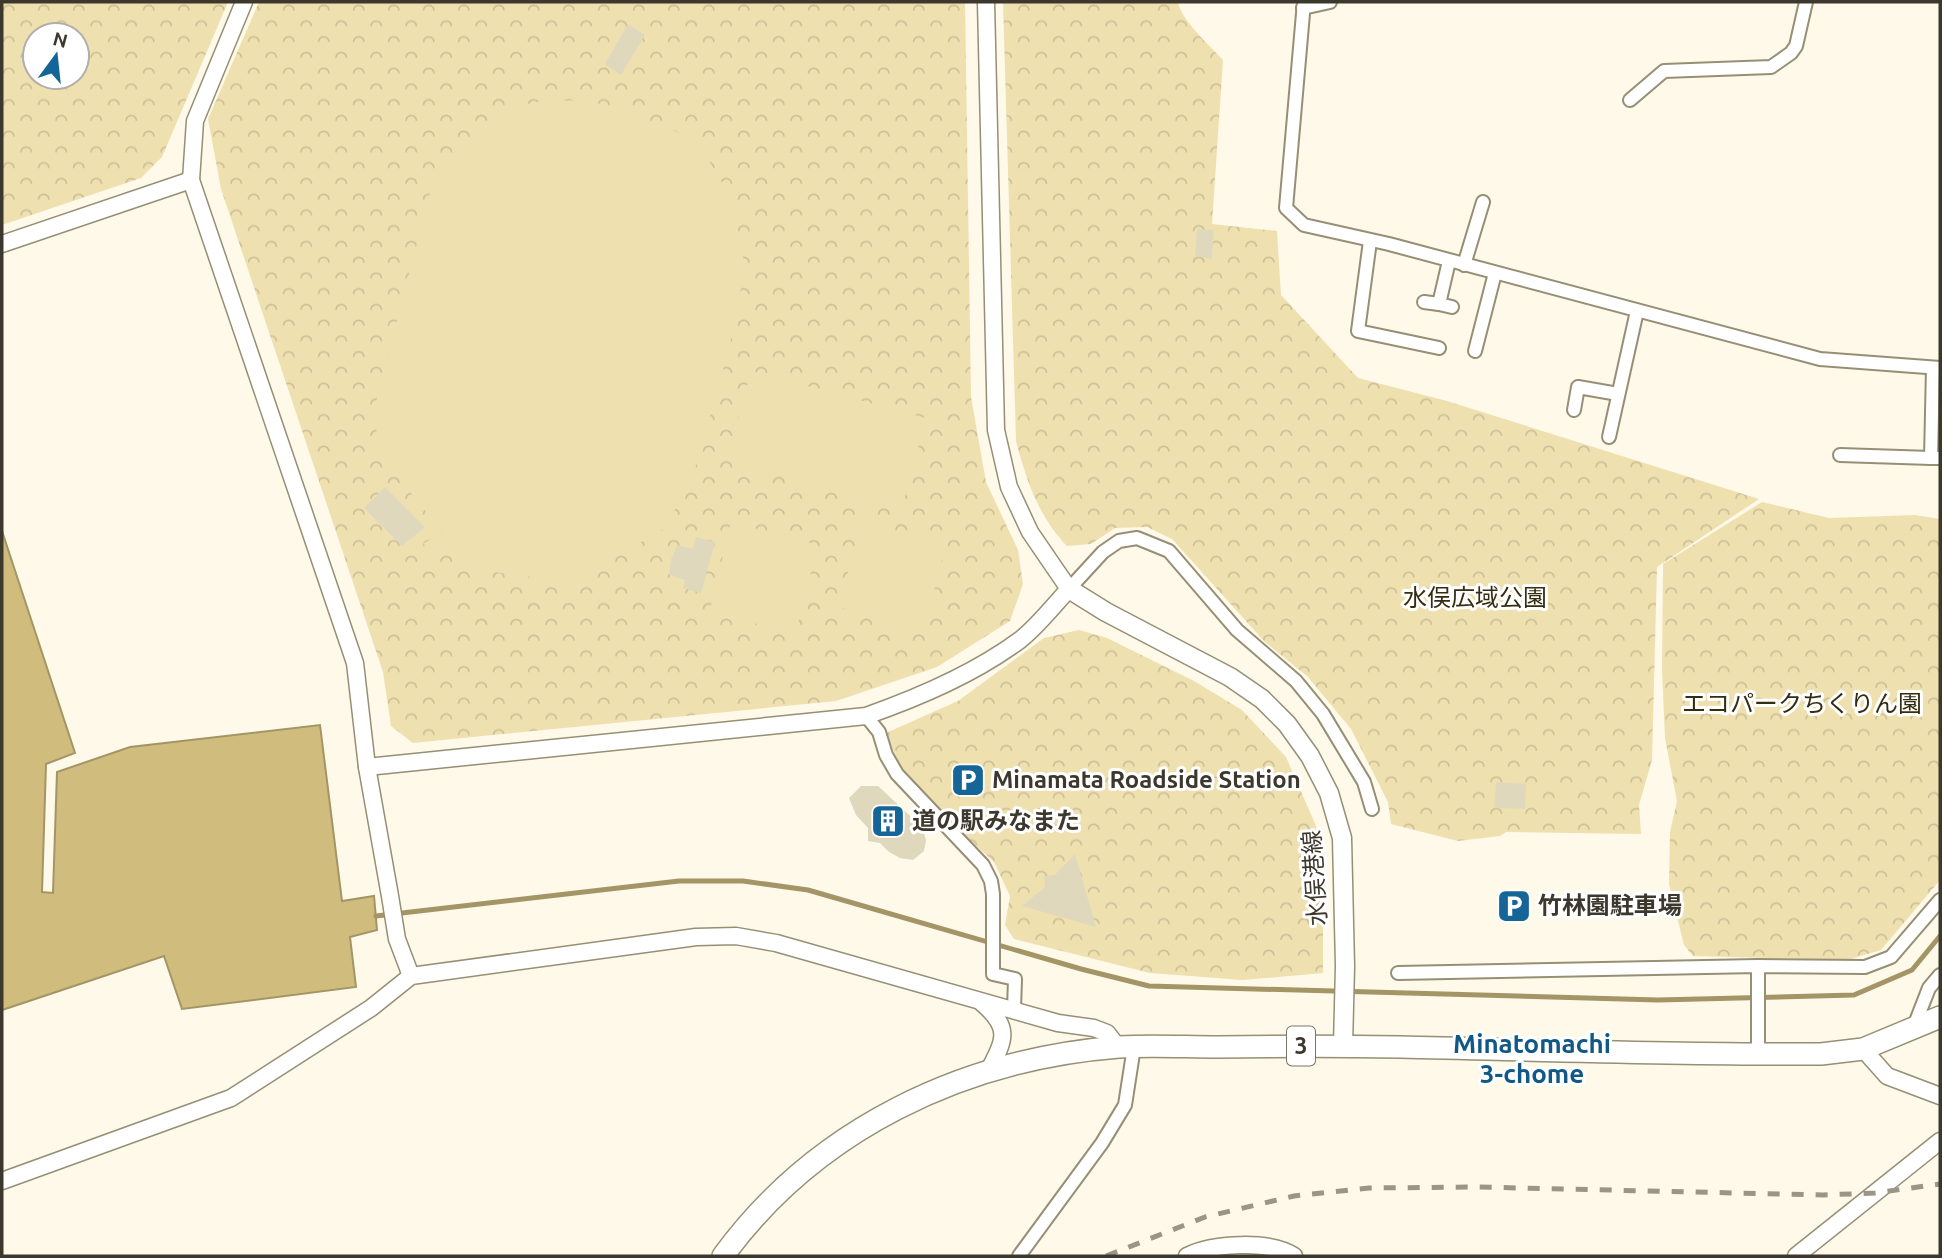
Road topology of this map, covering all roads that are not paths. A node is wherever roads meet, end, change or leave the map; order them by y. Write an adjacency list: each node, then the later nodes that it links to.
1 (244, 2): 7 (street)
2 (986, 2): 28 (street)
3 (1330, 2): 5 (street)
4 (1806, 2): 6 (street)
5 (1303, 5): 9 (street)
6 (1630, 100)
7 (191, 180): 10 (street); 30 (street)
8 (1483, 202): 12 (street)
9 (1370, 241): 11 (street); 18 (street)
10 (2, 244)
11 (1449, 261): 12 (street); 15 (street)
12 (1464, 265): 13 (street)
13 (1495, 273): 17 (street); 19 (street)
14 (1424, 302): 15 (street)
15 (1438, 304): 16 (street)
16 (1452, 307)
17 (1637, 311): 20 (street); 23 (street)
18 (1439, 348)
19 (1475, 351)
20 (1937, 368): 27 (street)
21 (1580, 374): 22 (street)
22 (1578, 387): 23 (street); 24 (street)
23 (1618, 394): 25 (street)
24 (1574, 410)
25 (1609, 437)
26 (1840, 455): 27 (street)
27 (1936, 458)
28 (1069, 589): 29 (street); 31 (street); 41 (main road, 水俣港線)
29 (866, 716): 30 (street); 38 (street)
30 (367, 767): 36 (street)
31 (1372, 808)
32 (1940, 900): 33 (street)
33 (1758, 966): 34 (street); 44 (street)
34 (1398, 973)
35 (1940, 975): 40 (street)
36 (411, 976): 37 (street); 48 (street)
37 (980, 1002): 38 (street); 45 (street)
38 (1014, 1009): 42 (street)
39 (1940, 1017): 40 (highway, 3)
40 (1912, 1029): 43 (highway, 3)
41 (1343, 1046): 42 (highway, 3); 44 (highway, 3)
42 (1126, 1047): 45 (highway, 3); 51 (street)
43 (1863, 1049): 44 (highway, 3); 46 (street)
44 (1758, 1054)
45 (989, 1070): 50 (highway, 3)
46 (1940, 1096)
47 (1940, 1141): 54 (street)
48 (2, 1181)
49 (1258, 1251): 52 (street); 53 (street)
50 (723, 1256)
51 (1019, 1256)
52 (1187, 1256)
53 (1294, 1256)
54 (1796, 1256)

